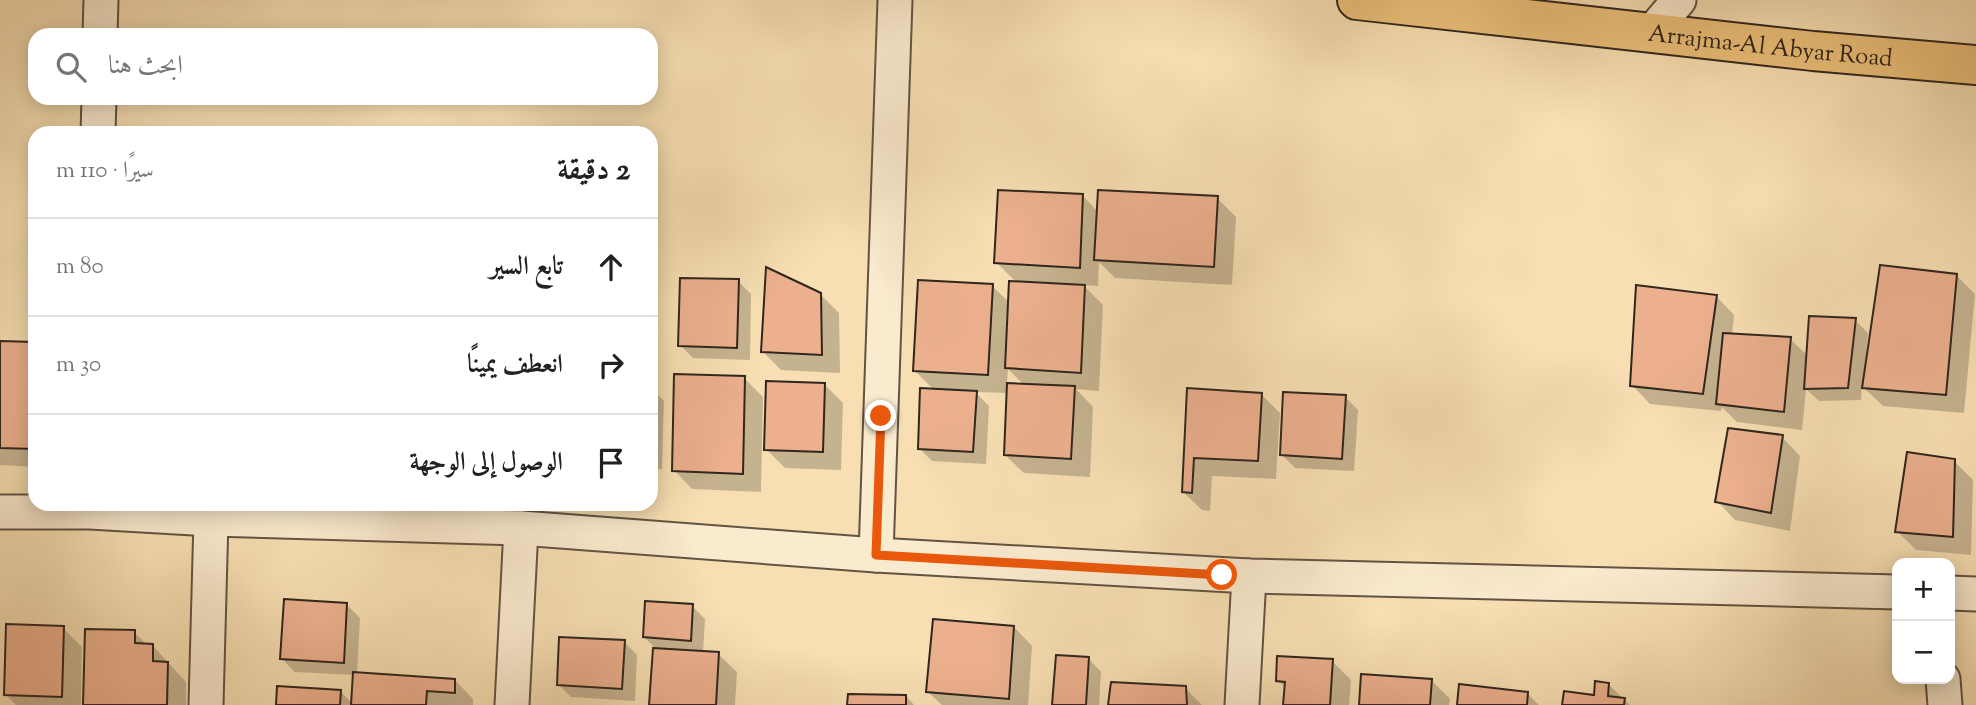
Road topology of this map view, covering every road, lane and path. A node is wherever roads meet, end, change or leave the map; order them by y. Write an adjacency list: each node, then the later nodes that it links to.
1 (101, 0): 5 (street)
2 (895, 0): 15 (street)
3 (1357, 0): 6 (highway, Arrajma-Al Abyar Road)
4 (1679, 0): 6 (street)
5 (100, 28)
6 (1651, 33): 7 (highway, Arrajma-Al Abyar Road)
7 (1976, 65)
8 (99, 105): 9 (street)
9 (98, 126)
10 (28, 511): 12 (street)
11 (123, 511): 13 (street)
12 (0, 512)
13 (211, 519): 14 (street); 21 (street)
14 (521, 528): 15 (street); 22 (street)
15 (876, 555): 16 (street)
16 (1249, 576): 17 (street); 23 (street)
17 (1892, 592)
18 (1955, 593): 19 (street)
19 (1976, 594)
20 (1943, 684): 24 (street)
21 (206, 705)
22 (512, 705)
23 (1242, 705)
24 (1944, 705)

